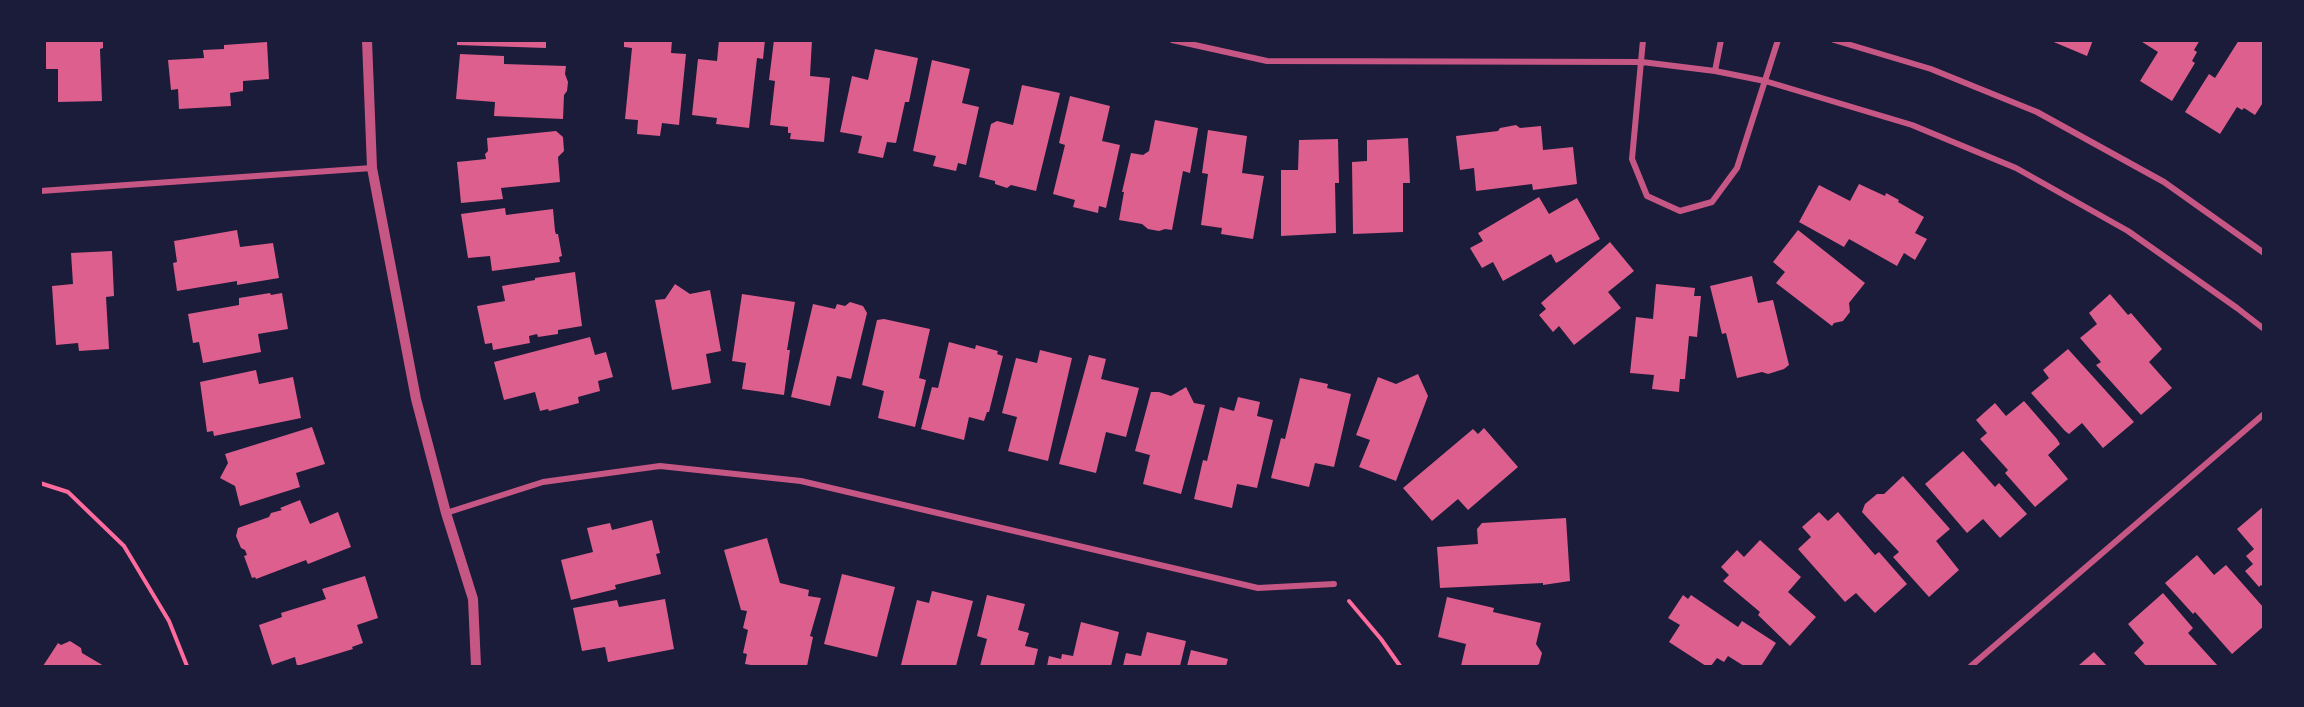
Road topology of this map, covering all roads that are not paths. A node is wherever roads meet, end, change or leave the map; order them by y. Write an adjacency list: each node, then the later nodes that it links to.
1 (367, 40): 10 (street)
2 (1172, 40): 7 (street)
3 (1643, 40): 7 (street)
4 (1721, 40): 8 (street)
5 (1778, 40): 9 (street)
6 (1834, 40): 12 (street)
7 (1642, 62): 8 (street); 9 (street)
8 (1715, 71): 9 (street)
9 (1765, 81): 13 (street)
10 (372, 168): 11 (street); 15 (street)
11 (40, 191)
12 (2264, 253)
13 (2264, 329)
14 (2264, 414): 18 (street)
15 (446, 513): 16 (street); 17 (street)
16 (1334, 584)
17 (476, 666)
18 (1971, 666)

